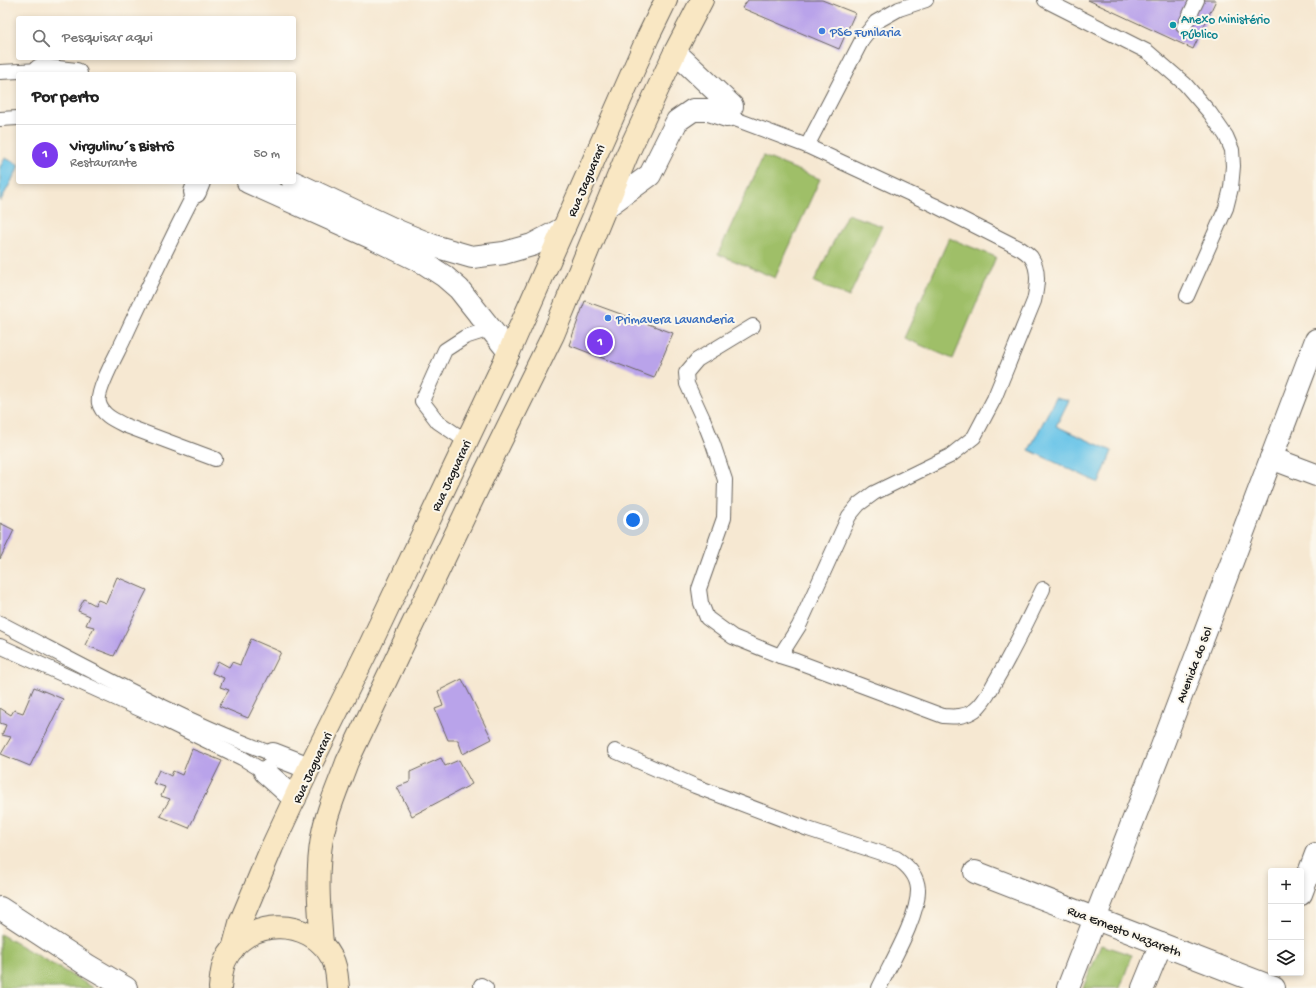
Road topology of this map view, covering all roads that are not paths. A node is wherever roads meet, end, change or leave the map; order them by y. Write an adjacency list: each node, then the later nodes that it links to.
1 (666, 0): 19 (main road, Rua Jaguarari)
2 (702, 0): 7 (main road)
3 (926, 0): 14 (lane)
4 (1045, 0): 22 (lane)
5 (1197, 0): 6 (lane)
6 (1184, 27)
7 (675, 52): 11 (street); 18 (main road)
8 (40, 70): 9 (lane); 10 (street)
9 (0, 72)
10 (58, 72)
11 (730, 111): 14 (lane); 18 (street)
12 (16, 118): 13 (lane)
13 (0, 119)
14 (807, 146): 34 (lane)
15 (296, 183): 20 (street)
16 (252, 184): 21 (street)
17 (197, 187): 29 (lane)
18 (606, 207): 44 (main road)
19 (564, 228): 20 (street); 26 (main road, Rua Jaguarari)
20 (472, 257): 21 (street)
21 (459, 289): 24 (street)
22 (1187, 296)
23 (753, 326): 34 (lane)
24 (490, 329): 26 (street); 27 (lane)
25 (1316, 340): 28 (street, Avenida do Sol)
26 (509, 352): 27 (main road, Rua Jaguarari)
27 (466, 441): 37 (main road, Rua Jaguarari)
28 (1271, 458): 30 (street); 43 (street, Avenida do Sol)
29 (215, 459)
30 (1316, 475)
31 (1043, 589): 34 (lane)
32 (0, 623): 36 (lane)
33 (0, 646): 36 (lane)
34 (780, 656)
35 (615, 751): 51 (lane)
36 (269, 763): 37 (street); 38 (street)
37 (309, 768): 38 (main road, Rua Jaguarari)
38 (295, 799): 46 (main road, Rua Jaguarari)
39 (1316, 854): 41 (street)
40 (975, 872): 43 (street, Rua Ernesto Nazareth)
41 (1304, 886)
42 (0, 908): 48 (street)
43 (1095, 919): 45 (street, Rua Ernesto Nazareth); 52 (street, Avenida do Sol)
44 (322, 944): 46 (main road); 50 (main road)
45 (1161, 944): 47 (street, Rua Ernesto Nazareth); 53 (street)
46 (233, 949): 49 (main road)
47 (1271, 982)
48 (126, 988)
49 (220, 988)
50 (338, 988)
51 (879, 988)
52 (1068, 988)
53 (1143, 988)

